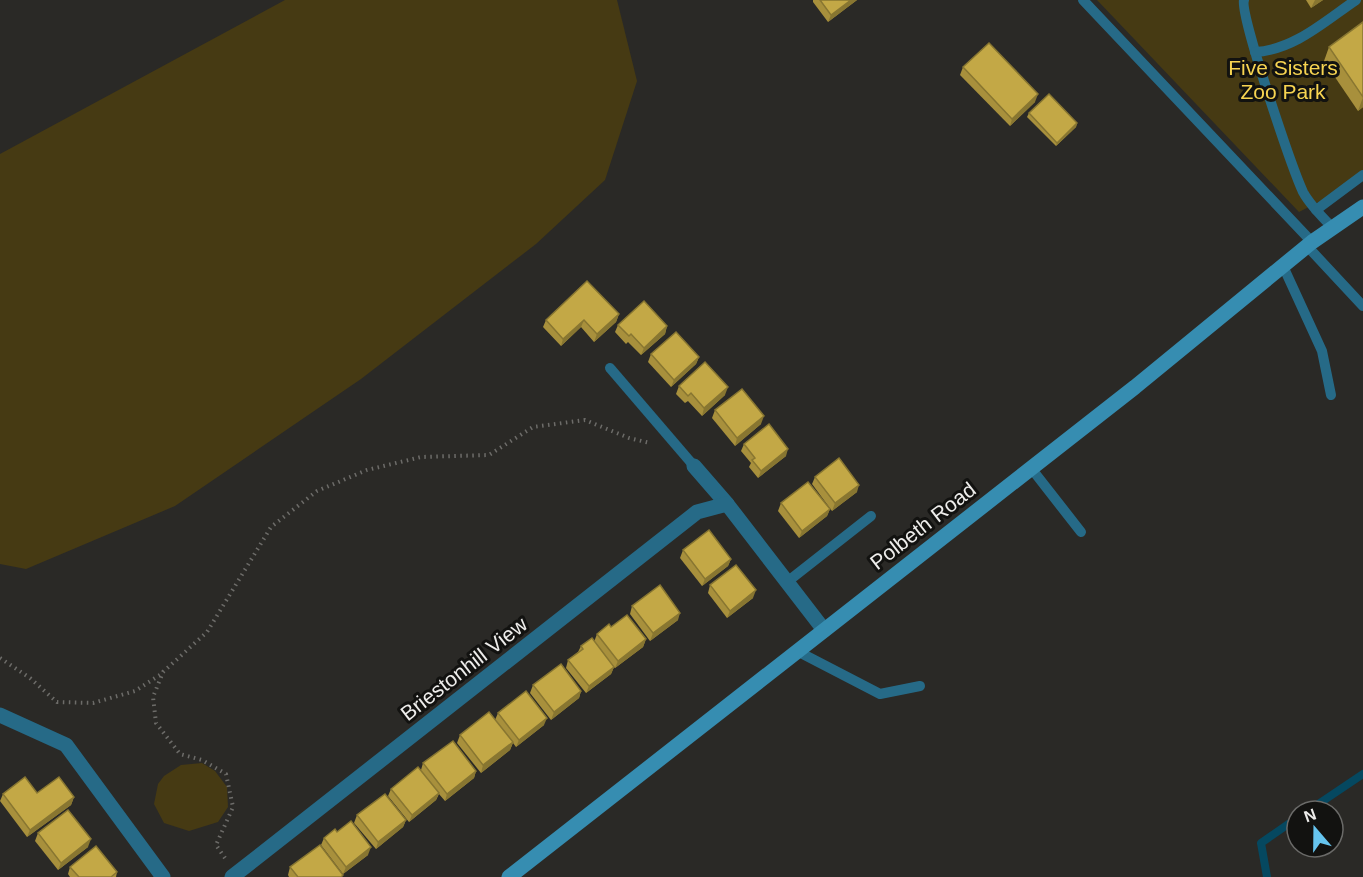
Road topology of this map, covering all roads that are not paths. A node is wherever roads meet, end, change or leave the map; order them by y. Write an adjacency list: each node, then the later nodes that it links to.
1 (1083, 0): 9 (lane)
2 (1244, 0): 4 (lane)
3 (1356, 0): 4 (lane)
4 (1255, 52): 7 (lane)
5 (1363, 175): 7 (lane)
6 (1363, 207): 8 (street, Polbeth Road)
7 (1316, 210): 8 (lane)
8 (1332, 227): 9 (street, Polbeth Road)
9 (1310, 244): 10 (street, Polbeth Road); 11 (lane)
10 (1283, 266): 13 (lane); 15 (street, Polbeth Road)
11 (1363, 306)
12 (610, 368): 14 (lane)
13 (1331, 394)
14 (694, 466): 16 (street)
15 (1031, 468): 18 (lane); 20 (street, Polbeth Road)
16 (727, 504): 19 (street); 24 (street, Briestonhill View)
17 (871, 516): 19 (lane)
18 (1081, 532)
19 (787, 582): 20 (street)
20 (824, 630): 21 (street, Polbeth Road)
21 (797, 651): 22 (lane); 26 (street, Polbeth Road)
22 (920, 686)
23 (0, 715): 25 (street)
24 (234, 875)
25 (163, 877)
26 (509, 877)

